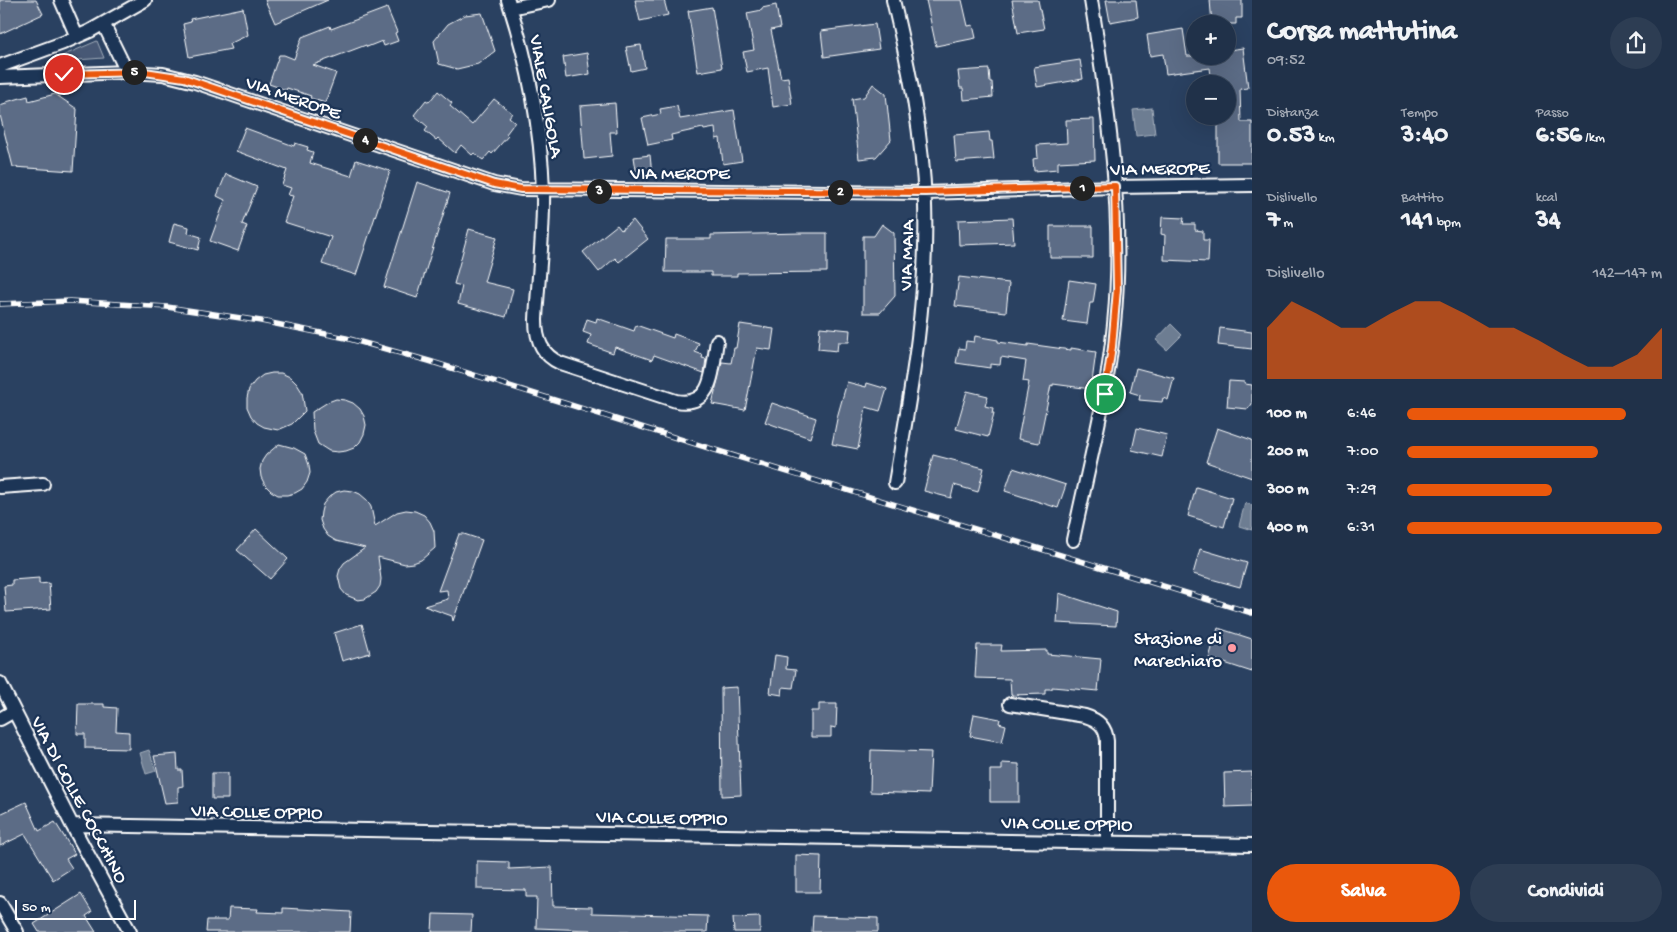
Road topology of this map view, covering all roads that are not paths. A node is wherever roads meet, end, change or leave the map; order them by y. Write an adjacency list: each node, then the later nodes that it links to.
1 (61, 0): 8 (street)
2 (145, 0): 7 (street)
3 (549, 0): 6 (street)
4 (893, 0): 15 (street, VIA MAIA)
5 (1091, 0): 13 (street)
6 (510, 4): 14 (street, VIALE CALIGOLA)
7 (104, 25): 8 (street); 10 (street)
8 (77, 37): 9 (street)
9 (0, 66)
10 (127, 72): 11 (street, VIA MEROPE); 14 (street, VIA MEROPE)
11 (0, 77)
12 (1252, 184): 13 (street, VIA MEROPE)
13 (1115, 186): 15 (street, VIA MEROPE); 20 (street)
14 (543, 190): 15 (street, VIA MEROPE); 16 (street, VIALE CALIGOLA)
15 (925, 192): 17 (street, VIA MAIA)
16 (717, 341)
17 (895, 483)
18 (43, 484): 19 (street)
19 (0, 487)
20 (1073, 540)
21 (0, 683): 23 (street, VIA DI COLLE COCCHINO)
22 (1010, 704): 26 (street)
23 (14, 711): 24 (street); 25 (street, VIA DI COLLE COCCHINO)
24 (0, 719)
25 (72, 825): 26 (street, VIA COLLE OPPIO); 29 (street, VIA DI COLLE COCCHINO)
26 (1107, 841): 27 (street, VIA COLLE OPPIO)
27 (1252, 844)
28 (0, 903): 30 (street)
29 (125, 930)
30 (16, 932)

